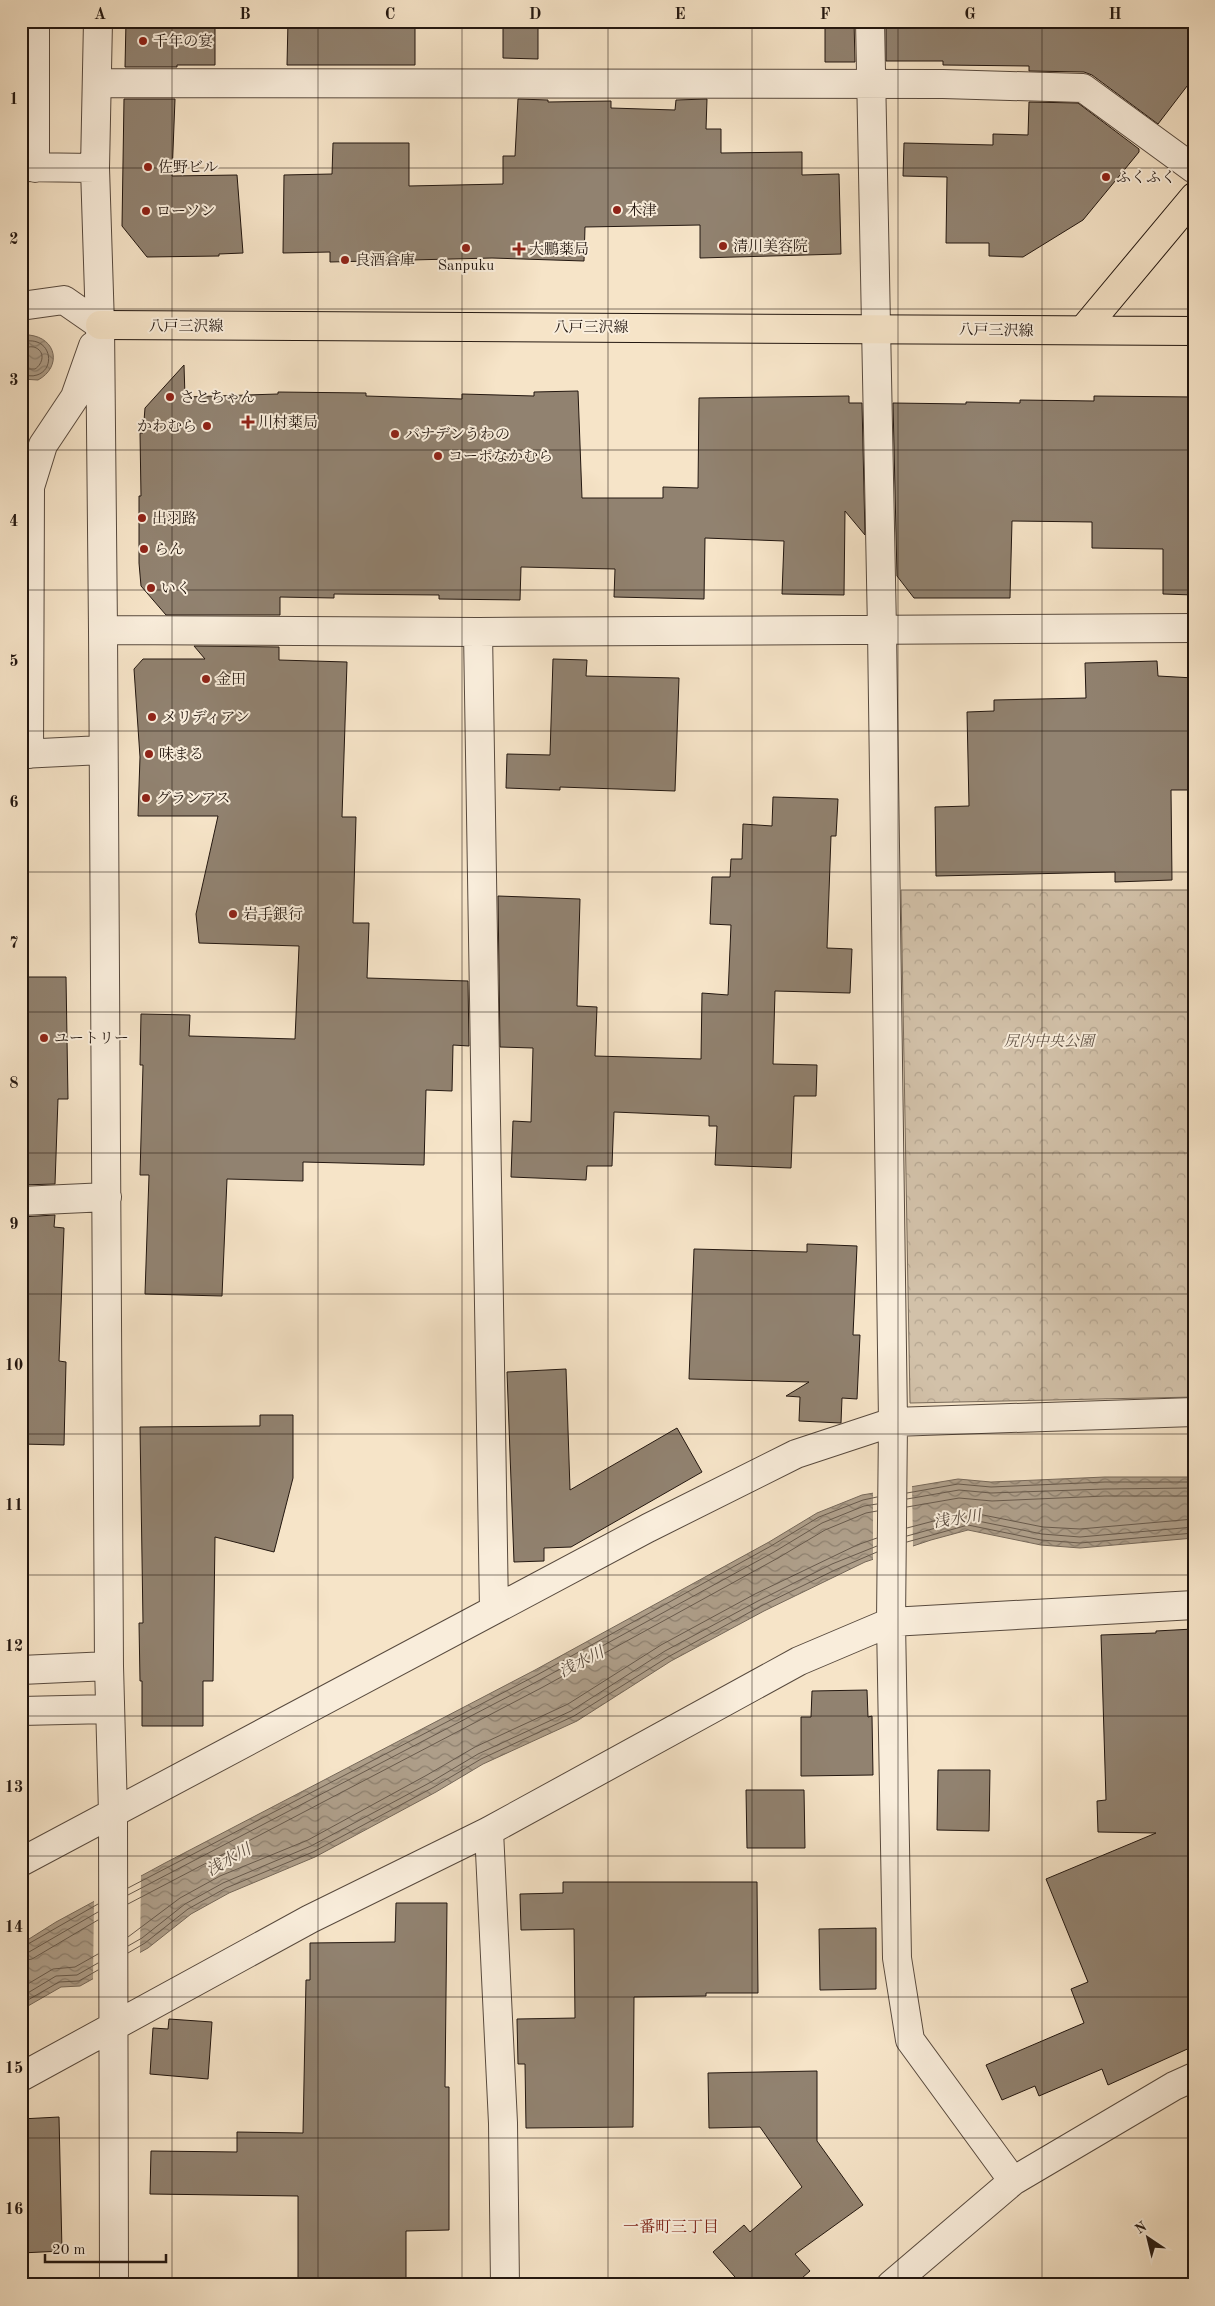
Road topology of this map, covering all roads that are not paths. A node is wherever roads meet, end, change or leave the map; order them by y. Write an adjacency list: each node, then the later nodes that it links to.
1 (35, 21): 6 (street)
2 (98, 21): 4 (street)
3 (870, 21): 5 (street)
4 (97, 83): 5 (street); 7 (street)
5 (871, 85): 8 (street); 12 (street)
6 (28, 167): 7 (street)
7 (95, 168): 11 (street)
8 (1194, 169)
9 (1194, 197): 13 (main road)
10 (21, 306): 11 (street)
11 (100, 325): 12 (main road, 八戸三沢線); 16 (street); 20 (street)
12 (876, 329): 13 (main road, 八戸三沢線); 17 (street)
13 (1083, 330): 14 (main road, 八戸三沢線)
14 (1194, 331)
15 (1194, 628): 17 (street)
16 (103, 630): 18 (street); 19 (street)
17 (882, 630): 18 (street); 24 (street)
18 (478, 632): 26 (street)
19 (102, 750): 20 (street); 21 (street)
20 (25, 754)
21 (107, 1197): 22 (street); 28 (street)
22 (21, 1201)
23 (1194, 1412): 24 (street)
24 (893, 1422): 26 (street); 27 (street)
25 (1194, 1605): 27 (street)
26 (494, 1610): 32 (street)
27 (892, 1612): 33 (street); 38 (street)
28 (109, 1666): 29 (street); 30 (street)
29 (21, 1670)
30 (110, 1709): 31 (street); 32 (street)
31 (21, 1711)
32 (113, 1824): 34 (street); 35 (street)
33 (489, 1831): 35 (street); 40 (street)
34 (21, 1862)
35 (113, 2015): 36 (street); 39 (street)
36 (21, 2077)
37 (1194, 2077): 38 (street)
38 (1013, 2181): 41 (street)
39 (114, 2285)
40 (505, 2285)
41 (891, 2285)

